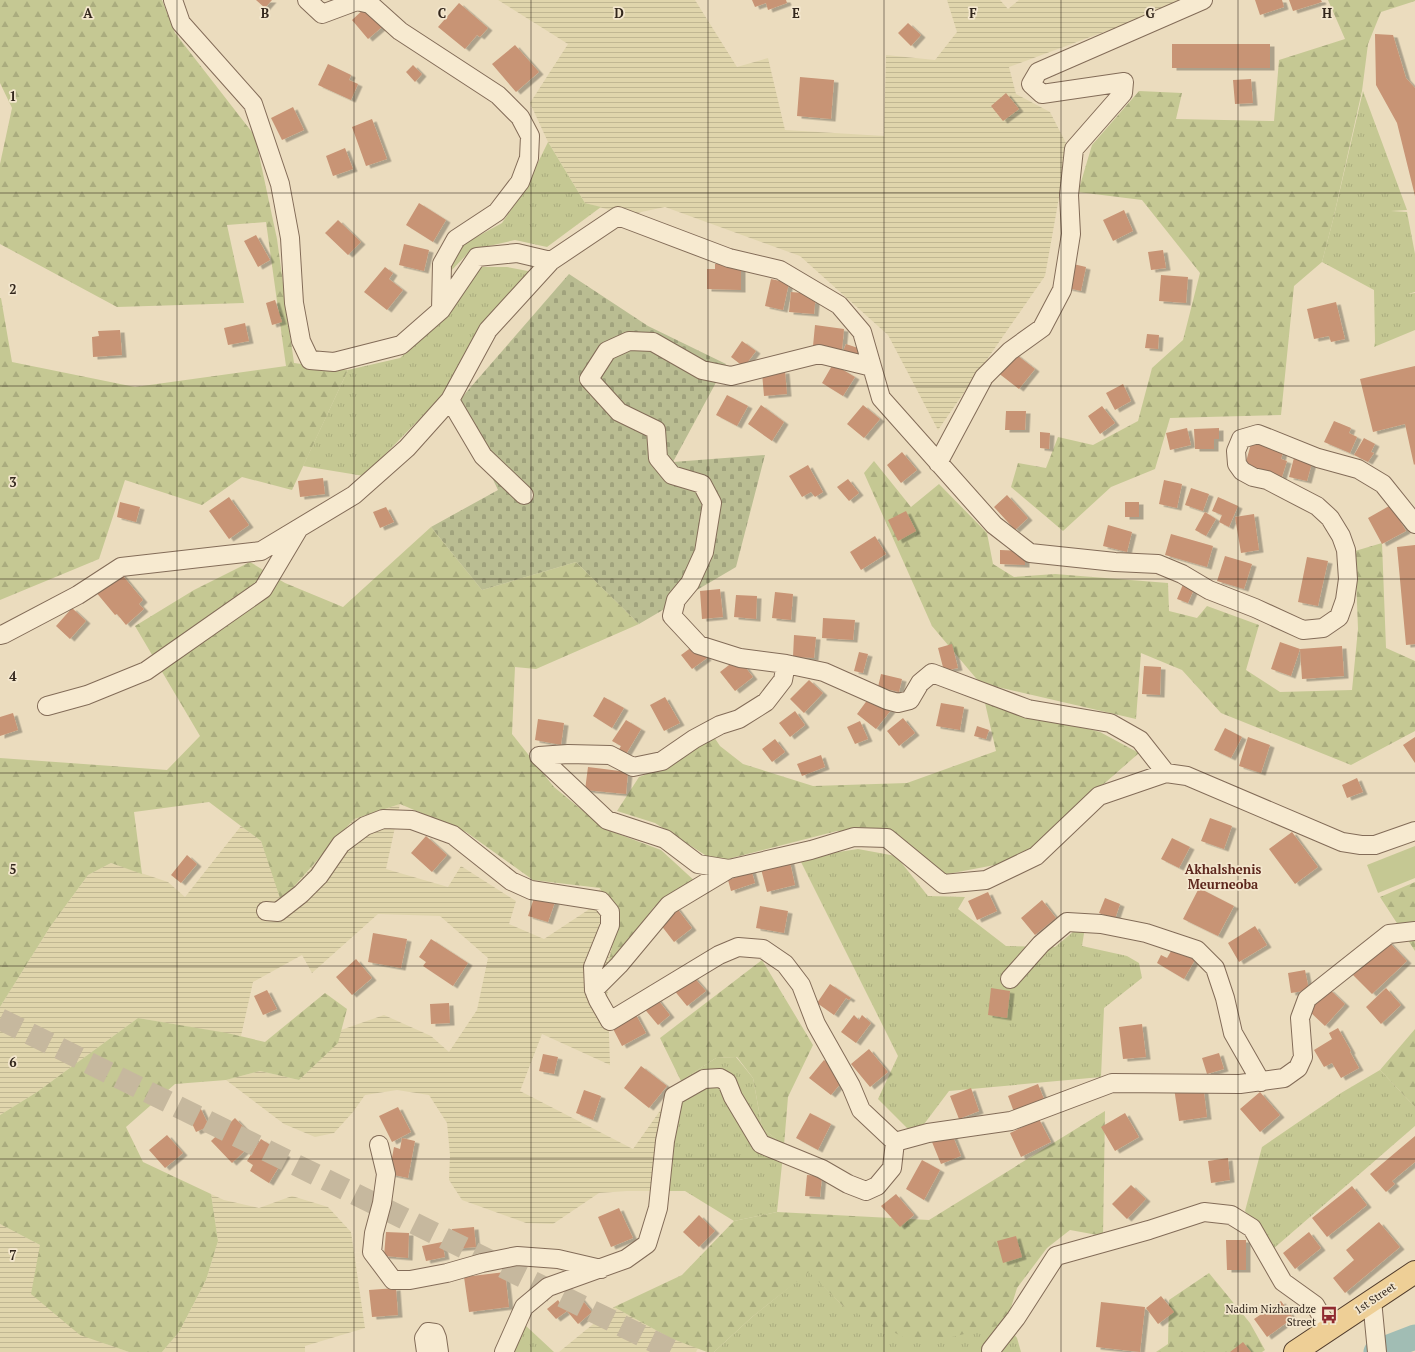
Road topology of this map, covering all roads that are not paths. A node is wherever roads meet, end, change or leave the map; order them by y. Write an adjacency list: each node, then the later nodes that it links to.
1 (173, 0): 5 (street)
2 (307, 0): 5 (street)
3 (1203, 0): 8 (street)
4 (551, 261): 5 (street); 6 (street); 7 (street)
5 (441, 310)
6 (872, 368): 8 (street); 13 (street)
7 (450, 400): 9 (street); 11 (street)
8 (938, 463): 10 (street)
9 (524, 495)
10 (1415, 524)
11 (298, 529): 12 (street); 14 (street)
12 (0, 634)
13 (786, 664): 15 (street); 17 (street)
14 (47, 706)
15 (1166, 773): 16 (street); 17 (street)
16 (1415, 831)
17 (730, 869): 21 (street)
18 (266, 911): 21 (street)
19 (1415, 932): 22 (street)
20 (1010, 979): 22 (street)
21 (594, 990): 23 (street)
22 (1261, 1082): 23 (street)
23 (895, 1142): 25 (street)
24 (379, 1145): 25 (street)
25 (601, 1269): 32 (street)
26 (1415, 1272): 27 (main road, 1st Street)
27 (1372, 1300): 28 (main road, 1st Street); 34 (street)
28 (1329, 1329): 29 (street); 33 (main road, 1st Street)
29 (991, 1350)
30 (426, 1352): 31 (street)
31 (439, 1352)
32 (504, 1352)
33 (1296, 1352)
34 (1377, 1352)

